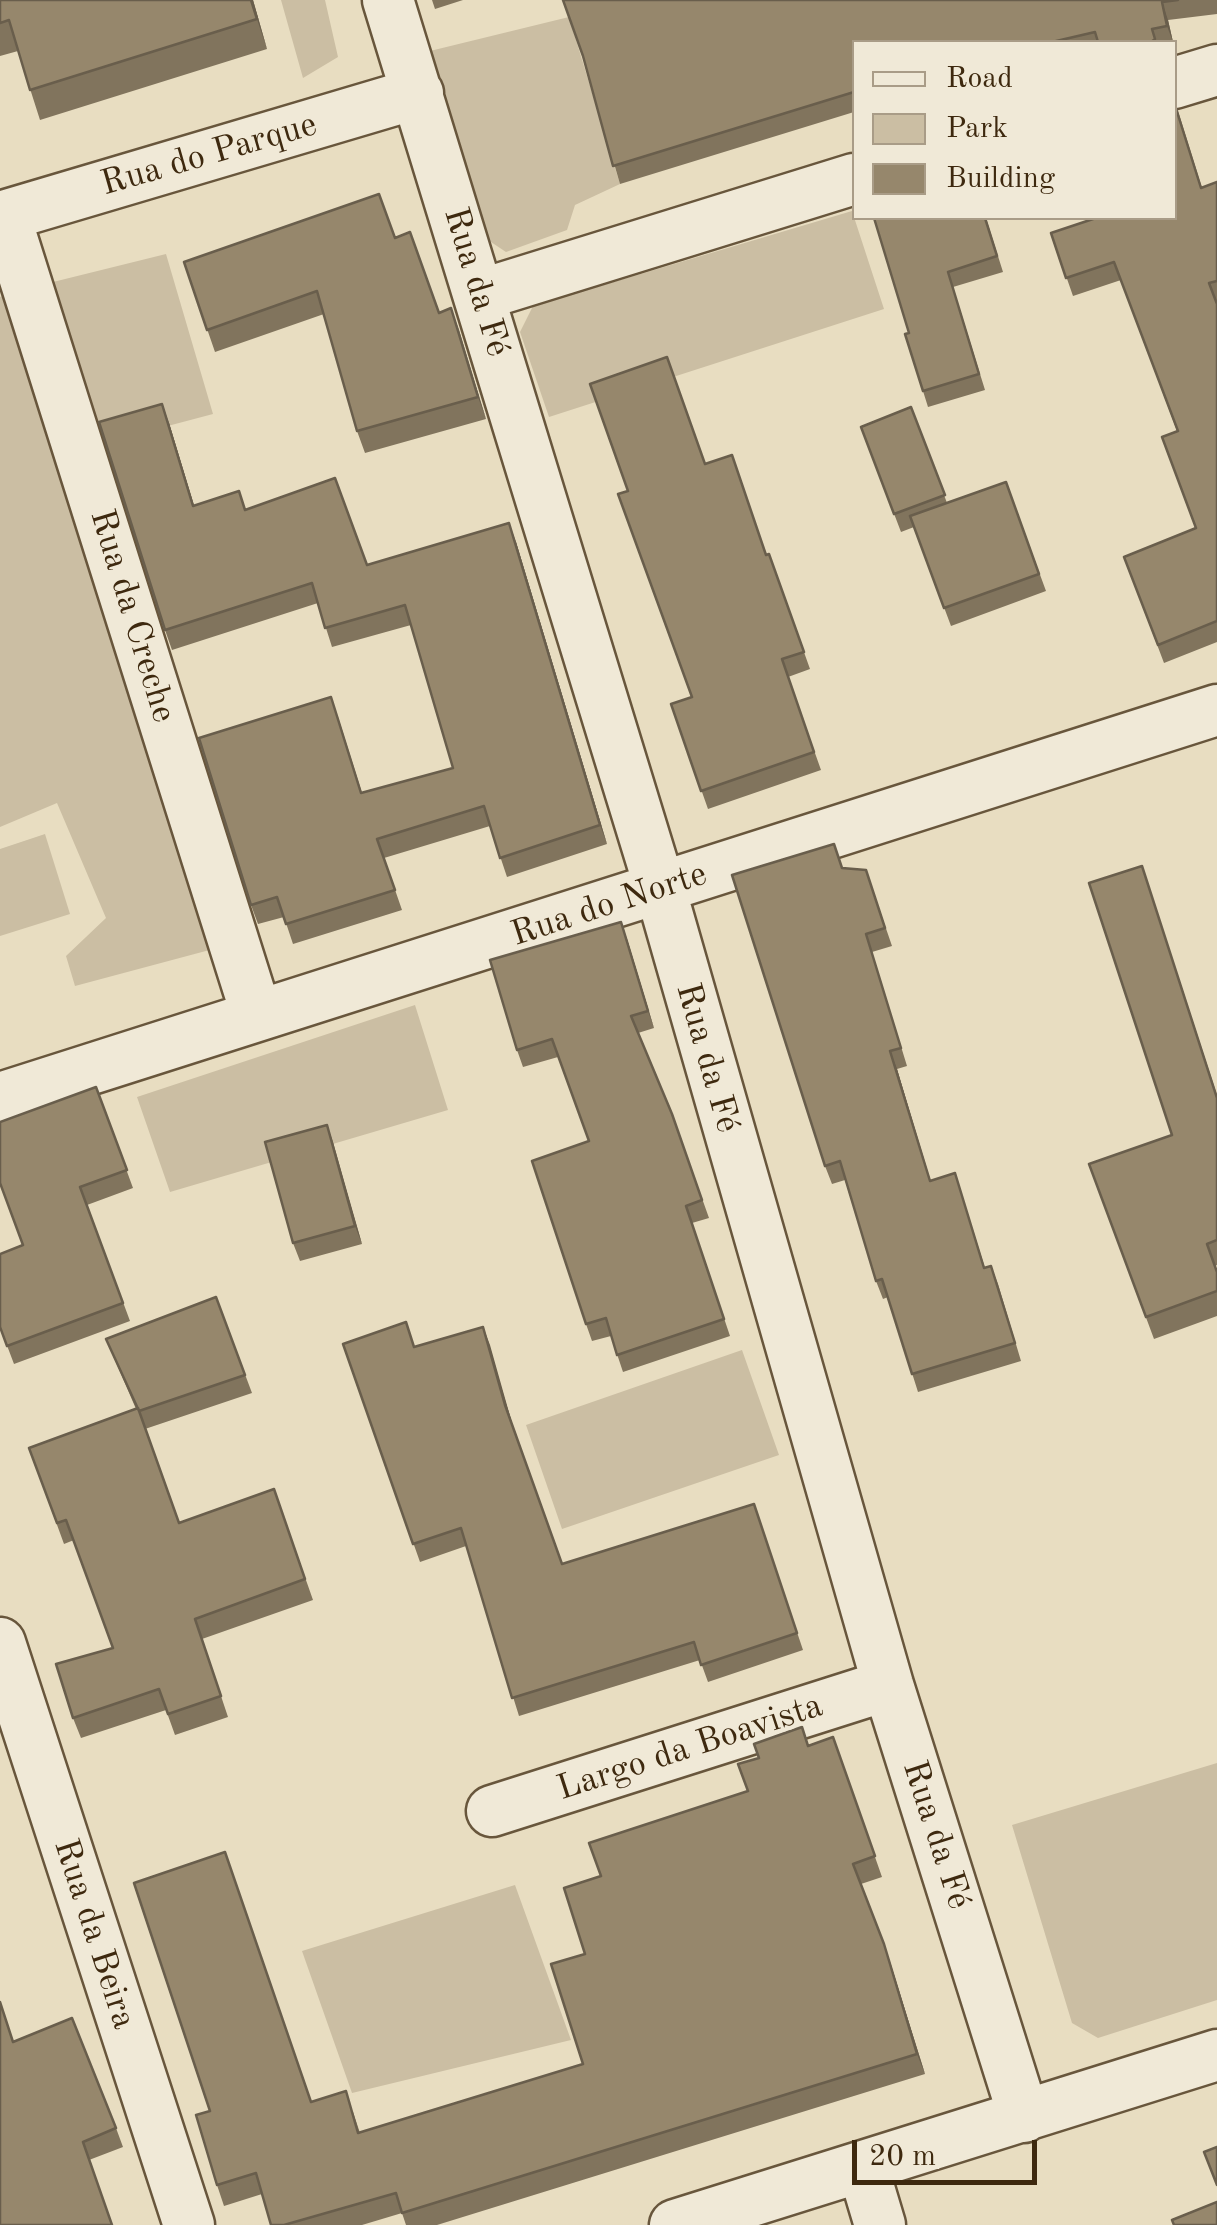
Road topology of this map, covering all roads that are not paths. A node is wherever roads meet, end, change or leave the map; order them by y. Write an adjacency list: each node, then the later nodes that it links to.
1 (388, 0): 4 (street, Rua da Fé)
2 (1217, 70): 3 (street)
3 (1177, 82)
4 (418, 94): 6 (street, Rua do Parque); 7 (street, Rua da Fé)
5 (852, 180): 7 (street)
6 (2, 216): 10 (street, Rua da Creche)
7 (480, 295): 9 (street, Rua da Fé)
8 (1217, 710): 9 (street, Rua do Norte)
9 (660, 888): 10 (street, Rua do Norte); 13 (street, Rua da Fé)
10 (258, 1016): 11 (street, Rua do Norte)
11 (0, 1098)
12 (0, 1643): 18 (street, Rua da Beira)
13 (888, 1685): 14 (street, Largo da Boavista); 16 (street, Rua da Fé)
14 (492, 1811)
15 (1217, 2055): 16 (street)
16 (1024, 2117): 17 (street)
17 (863, 2168): 19 (street); 20 (street)
18 (188, 2225)
19 (675, 2225)
20 (880, 2225)

